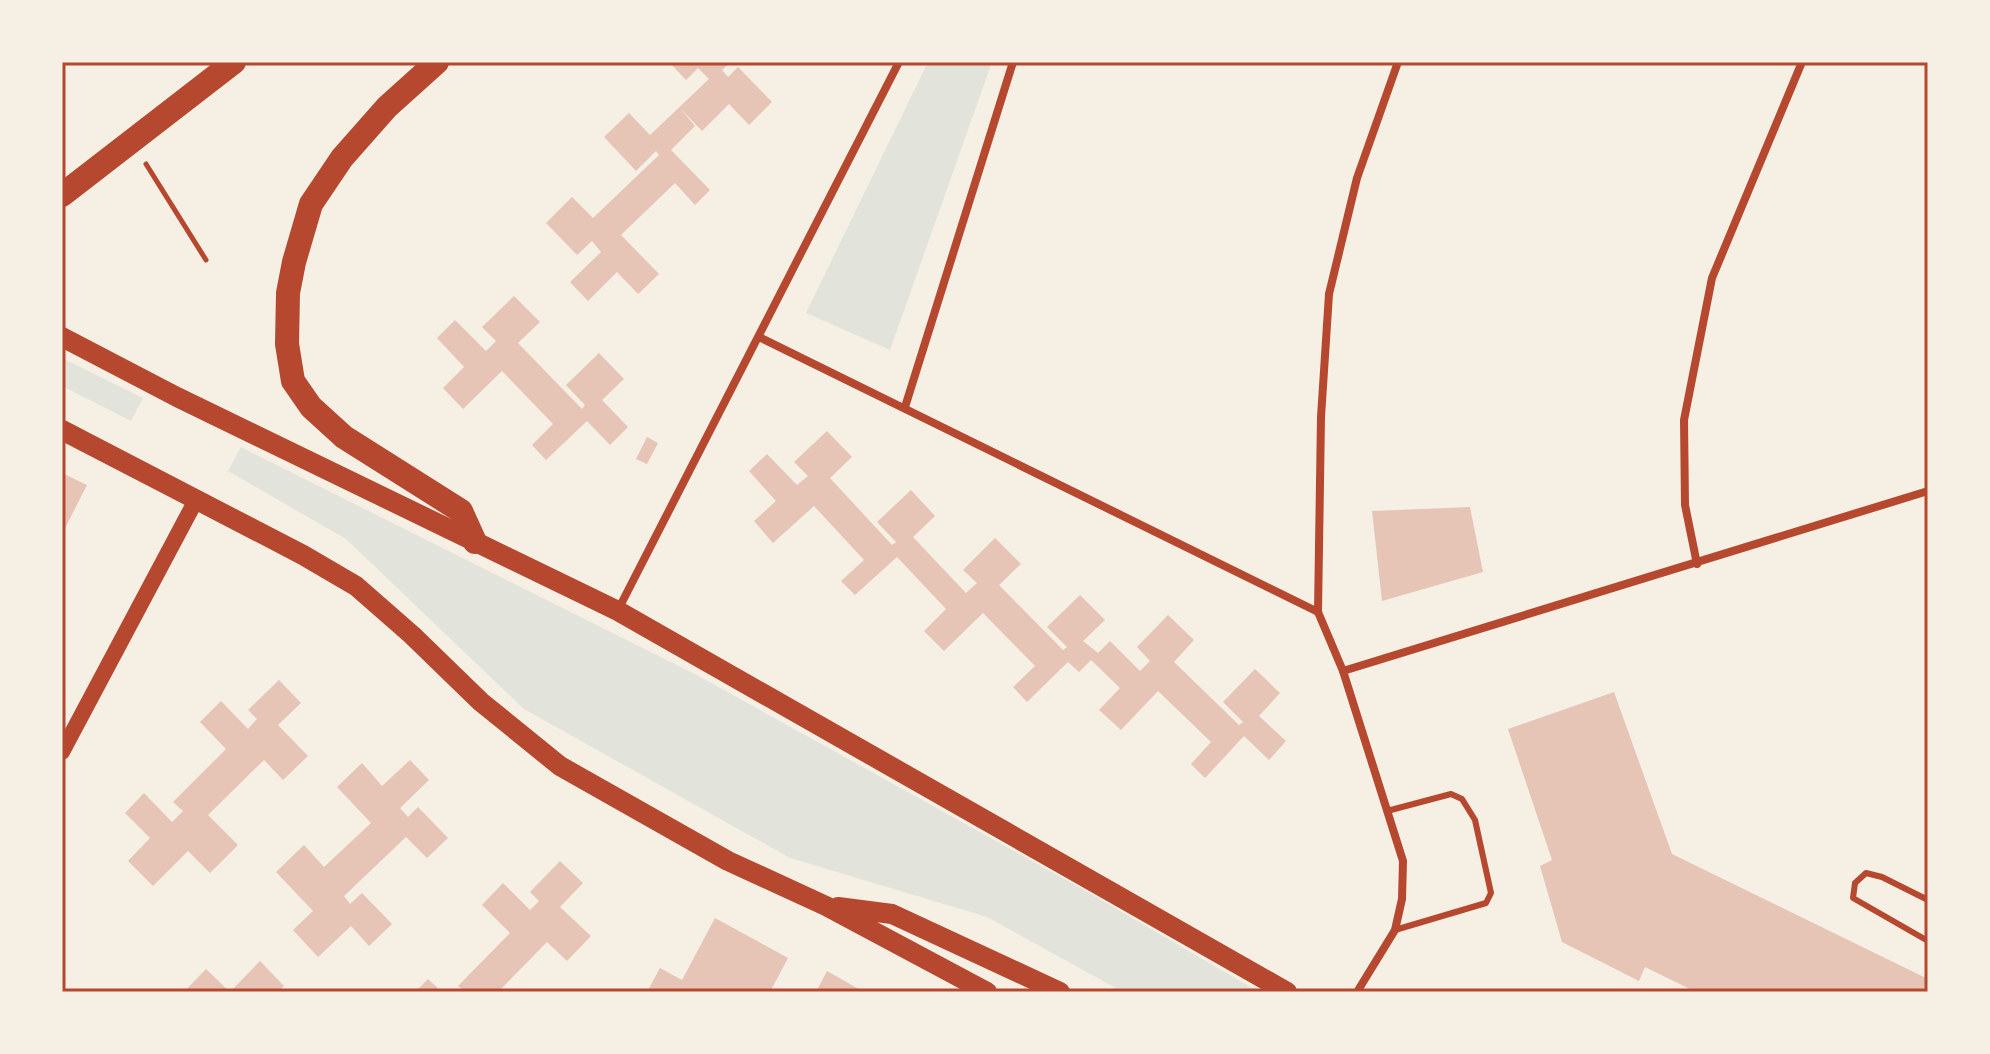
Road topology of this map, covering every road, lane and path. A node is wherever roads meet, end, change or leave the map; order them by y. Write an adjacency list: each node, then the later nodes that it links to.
1 (234, 62): 7 (highway)
2 (437, 62): 16 (highway)
3 (899, 62): 11 (street)
4 (1013, 62): 12 (street)
5 (1398, 62): 19 (street)
6 (1802, 62): 17 (street)
7 (132, 143): 8 (highway); 9 (path)
8 (62, 195)
9 (206, 260)
10 (62, 337): 16 (main road)
11 (759, 337): 12 (street); 18 (street)
12 (905, 407): 19 (street)
13 (62, 430): 15 (main road)
14 (1928, 491): 17 (street)
15 (196, 500): 21 (main road); 24 (main road)
16 (475, 542): 18 (main road)
17 (1697, 564): 20 (street)
18 (618, 611): 29 (main road)
19 (1318, 612): 20 (street)
20 (1343, 671): 22 (street)
21 (62, 752)
22 (1387, 811): 25 (street); 25 (lane)
23 (1928, 900): 26 (lane)
24 (826, 906): 27 (main road); 28 (main road)
25 (1395, 930): 30 (street)
26 (1928, 941)
27 (987, 992)
28 (1060, 992)
29 (1287, 992)
30 (1357, 992)

